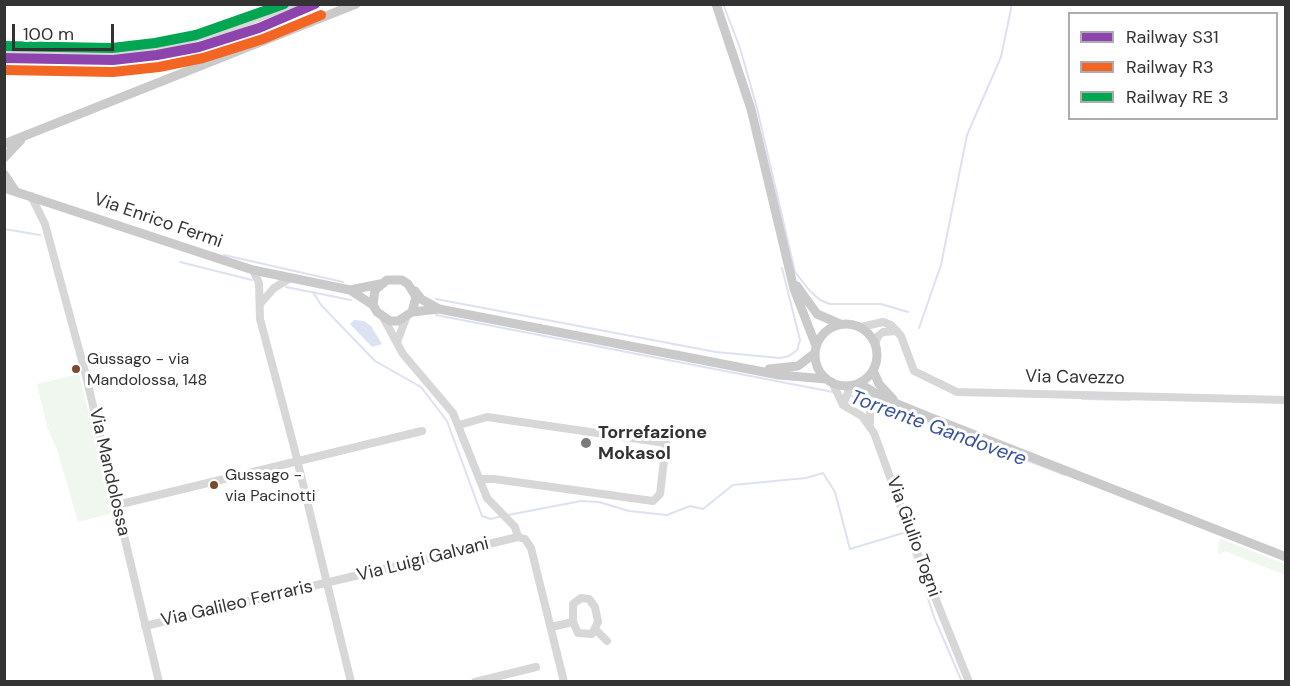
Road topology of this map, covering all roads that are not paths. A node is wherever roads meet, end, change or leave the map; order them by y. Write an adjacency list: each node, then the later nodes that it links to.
1 (294, 4): 4 (street)
2 (356, 4): 5 (main road)
3 (716, 4): 13 (main road)
4 (4, 49)
5 (27, 135): 6 (main road); 7 (main road)
6 (4, 144)
7 (4, 158)
8 (4, 174): 10 (main road)
9 (4, 188): 10 (main road, Via Enrico Fermi)
10 (16, 192): 11 (main road, Via Enrico Fermi)
11 (31, 196): 12 (main road, Via Enrico Fermi); 42 (street, Via Mandolossa)
12 (253, 270): 14 (main road, Via Enrico Fermi); 19 (street)
13 (790, 272): 23 (main road); 28 (main road)
14 (289, 279): 16 (main road, Via Enrico Fermi); 19 (street)
15 (380, 284): 16 (main road); 17 (main road); 18 (main road)
16 (350, 290): 18 (main road)
17 (413, 290): 20 (main road); 21 (main road)
18 (374, 304): 22 (main road)
19 (259, 307): 40 (street)
20 (439, 309): 21 (main road); 29 (main road)
21 (409, 315): 22 (main road); 26 (street)
22 (383, 318): 26 (street, Via Luigi Galvani)
23 (840, 324): 24 (main road); 28 (main road)
24 (861, 327): 25 (street); 27 (main road)
25 (897, 331): 27 (street); 33 (street, Via Cavezzo)
26 (397, 342): 37 (street, Via Luigi Galvani)
27 (875, 345): 30 (main road)
28 (816, 350): 29 (main road); 31 (main road)
29 (758, 370): 31 (main road)
30 (873, 370): 32 (main road); 35 (main road)
31 (831, 383): 32 (main road); 36 (street)
32 (853, 386): 35 (main road); 36 (street)
33 (1286, 400)
34 (870, 404): 38 (street, Via Giulio Togni)
35 (900, 404): 44 (main road)
36 (843, 405): 38 (street)
37 (459, 424): 41 (street, Via Luigi Galvani); 41 (street)
38 (870, 424): 56 (street, Via Giulio Togni)
39 (422, 431): 40 (street)
40 (298, 461): 42 (street); 45 (street)
41 (480, 479): 43 (street, Via Luigi Galvani)
42 (117, 505): 47 (street, Via Mandolossa)
43 (518, 537): 45 (street, Via Luigi Galvani); 48 (street, Via Luigi Galvani)
44 (1286, 557)
45 (328, 583): 47 (street, Via Galileo Ferraris); 53 (street)
46 (573, 622): 48 (street); 49 (street); 49 (street)
47 (145, 626): 52 (street, Via Mandolossa)
48 (551, 627): 55 (street, Via Luigi Galvani)
49 (596, 630): 50 (street)
50 (608, 641)
51 (536, 667): 54 (street)
52 (159, 681)
53 (351, 681)
54 (476, 681)
55 (564, 681)
56 (969, 681)

